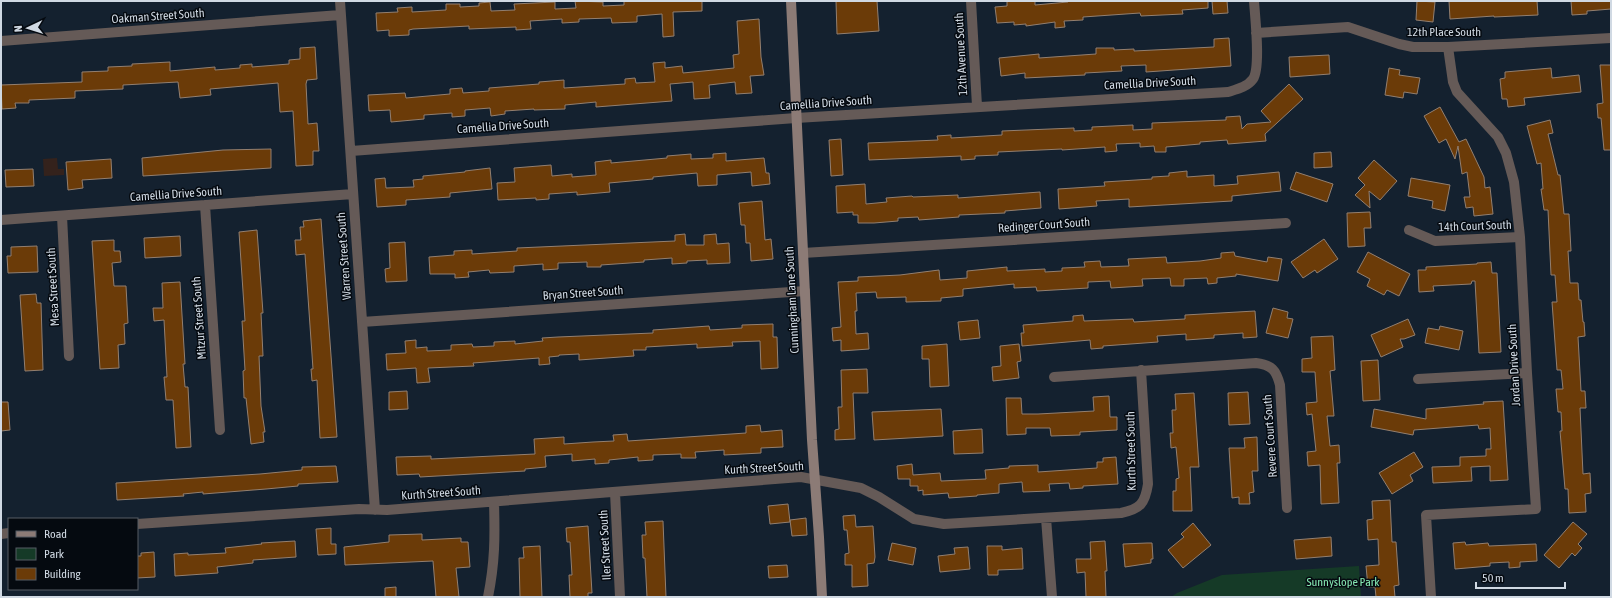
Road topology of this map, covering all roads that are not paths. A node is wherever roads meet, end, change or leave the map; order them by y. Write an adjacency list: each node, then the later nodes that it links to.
1 (340, 1): 5 (street, Warren Street South)
2 (791, 1): 11 (street, Cunningham Lane South)
3 (971, 1): 10 (street, 12th Avenue South)
4 (1254, 1): 6 (street)
5 (340, 15): 8 (street, Oakman Street South); 12 (street, Warren Street South)
6 (1256, 33): 9 (street, 12th Place South); 10 (street, Camellia Drive South)
7 (1611, 38): 9 (street, 12th Place South)
8 (1, 41)
9 (1448, 47): 19 (street, Jordan Drive South)
10 (977, 106): 11 (street, Camellia Drive South)
11 (796, 118): 12 (street, Camellia Drive South); 20 (street, Cunningham Lane South)
12 (351, 151): 13 (street, Warren Street South)
13 (353, 194): 14 (street, Camellia Drive South); 22 (street, Warren Street South)
14 (205, 205): 15 (street, Camellia Drive South); 28 (street, Mitzur Street South)
15 (62, 216): 16 (street, Camellia Drive South); 23 (street, Mesa Street South)
16 (1, 220)
17 (1286, 223): 20 (street, Redinger Court South)
18 (1409, 230): 19 (street, 14th Court South)
19 (1520, 237): 25 (street, Jordan Drive South)
20 (803, 253): 21 (street, Cunningham Lane South)
21 (805, 291): 22 (street, Bryan Street South); 29 (street, Cunningham Lane South)
22 (362, 322): 33 (street, Warren Street South)
23 (69, 356)
24 (1141, 370): 26 (street); 32 (street, Revere Court South); 34 (street, Kurth Street South)
25 (1527, 373): 27 (street); 40 (street, Jordan Drive South)
26 (1054, 377)
27 (1418, 379)
28 (220, 430)
29 (815, 479): 30 (street, Kurth Street South); 34 (street, Kurth Street South); 38 (street, Cunningham Lane South)
30 (615, 492): 31 (street, Kurth Street South); 37 (street, Iler Street South)
31 (494, 502): 33 (street, Kurth Street South); 36 (street)
32 (1287, 508)
33 (375, 510): 35 (street, Kurth Street South)
34 (1046, 518): 39 (street)
35 (138, 524)
36 (488, 597)
37 (620, 597)
38 (822, 597)
39 (1052, 597)
40 (1432, 597)

